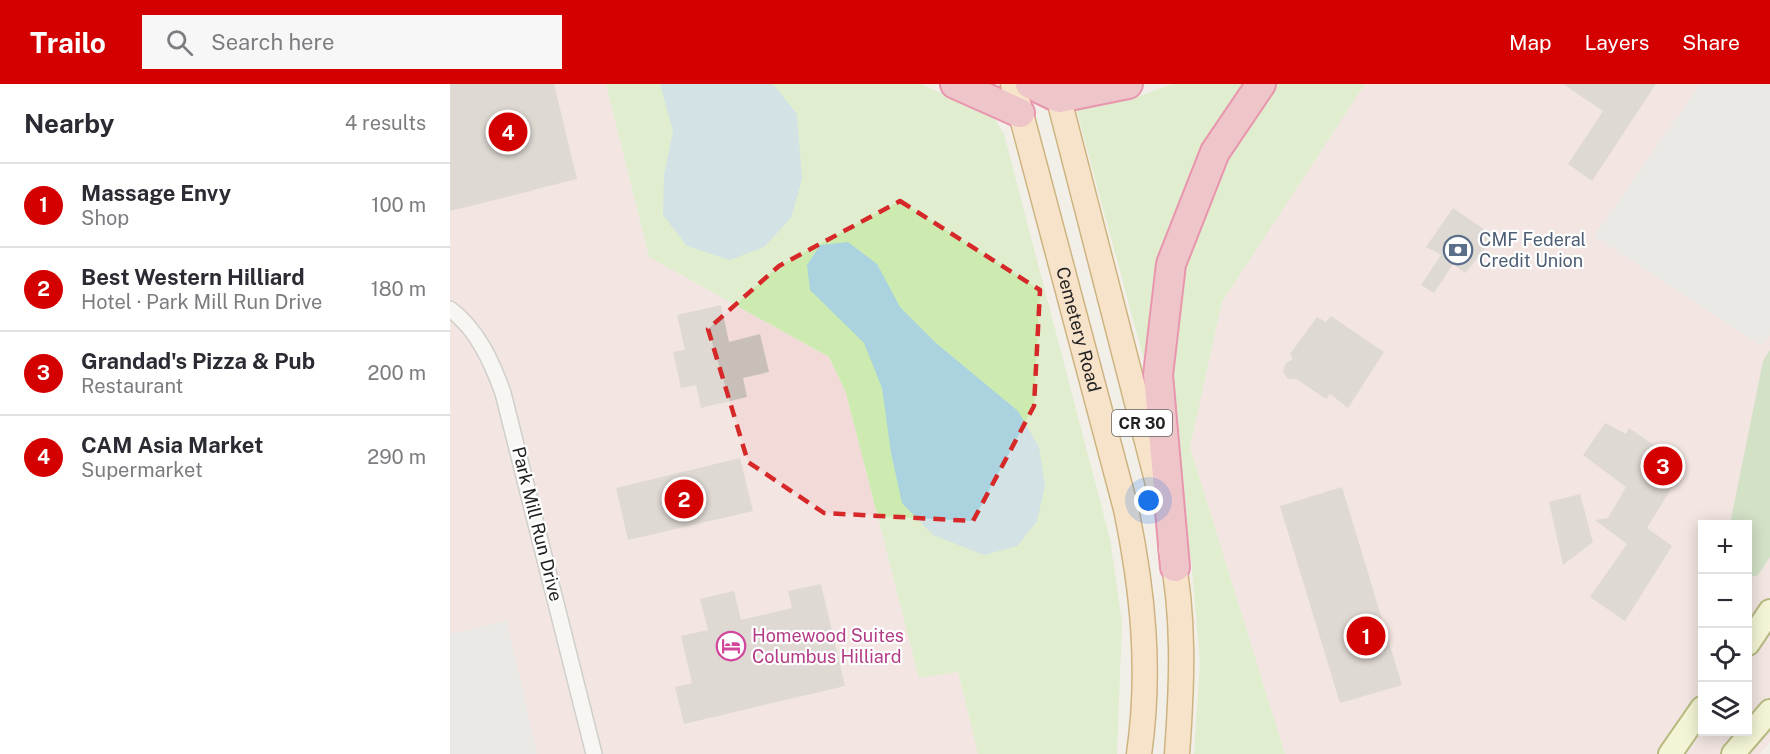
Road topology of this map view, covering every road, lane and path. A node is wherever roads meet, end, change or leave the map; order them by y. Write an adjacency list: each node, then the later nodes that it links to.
1 (955, 84): 7 (highway)
2 (1013, 84): 7 (main road, Cemetery Road / CR 30)
3 (1030, 84): 6 (highway)
4 (1128, 84): 6 (highway)
5 (1261, 84): 9 (highway)
6 (1057, 91): 9 (main road, CR 30)
7 (1020, 113): 15 (main road, Cemetery Road / CR 30)
8 (450, 309): 14 (street, Park Mill Run Drive)
9 (1175, 567): 16 (main road, CR 30)
10 (1770, 611): 11 (main road)
11 (1752, 638)
12 (1770, 711): 18 (main road)
13 (1698, 714): 17 (main road)
14 (594, 754)
15 (1139, 754)
16 (1177, 754)
17 (1670, 754)
18 (1733, 754)

